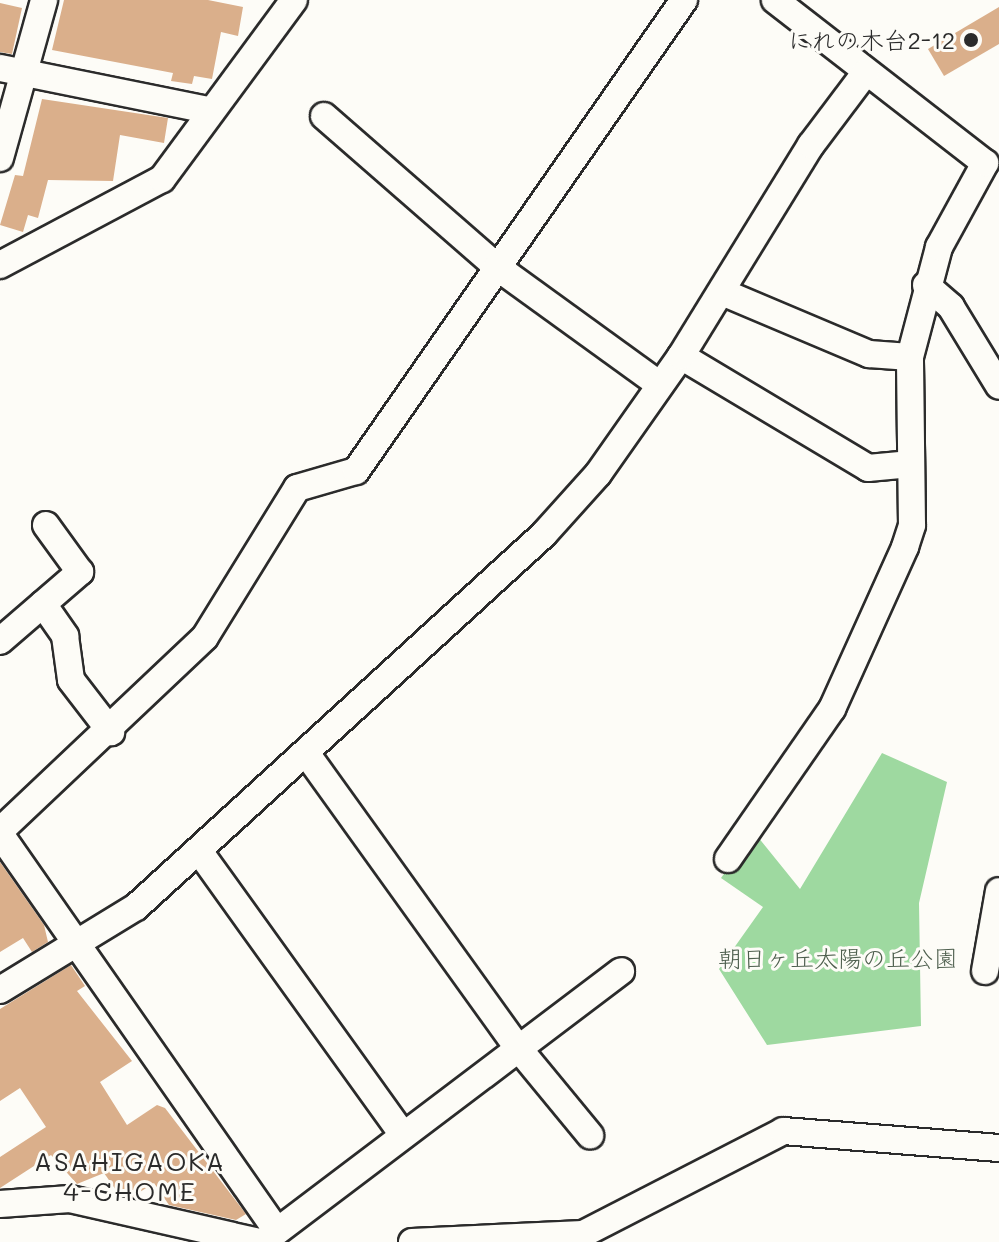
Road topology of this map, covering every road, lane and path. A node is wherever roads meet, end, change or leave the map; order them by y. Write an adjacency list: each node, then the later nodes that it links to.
1 (44, 0): 7 (street)
2 (294, 0): 8 (street)
3 (684, 0): 12 (street)
4 (775, 0): 6 (street)
5 (0, 68): 7 (street)
6 (866, 72): 13 (street); 14 (street)
7 (27, 74): 8 (street); 10 (street)
8 (209, 110): 11 (street)
9 (324, 116): 12 (street)
10 (0, 158)
11 (0, 265)
12 (497, 267): 17 (street); 23 (street)
13 (926, 285): 16 (street); 18 (street)
14 (722, 292): 15 (street); 16 (street)
15 (681, 356): 17 (street); 19 (street)
16 (910, 357): 19 (street)
17 (660, 385): 24 (street)
18 (999, 386)
19 (911, 464): 27 (street)
20 (46, 525): 21 (street)
21 (43, 604): 22 (street); 23 (street)
22 (0, 641)
23 (111, 732): 25 (street)
24 (306, 753): 26 (street); 33 (street)
25 (0, 832): 29 (street)
26 (199, 851): 29 (street); 34 (street)
27 (728, 859)
28 (999, 891): 31 (street)
29 (79, 943): 32 (street); 38 (street)
30 (621, 971): 33 (street)
31 (985, 971)
32 (0, 990)
33 (519, 1049): 34 (street); 35 (street)
34 (403, 1135): 38 (street)
35 (590, 1135)
36 (999, 1148): 39 (street)
37 (0, 1204): 38 (street)
38 (265, 1237)
39 (412, 1242)

